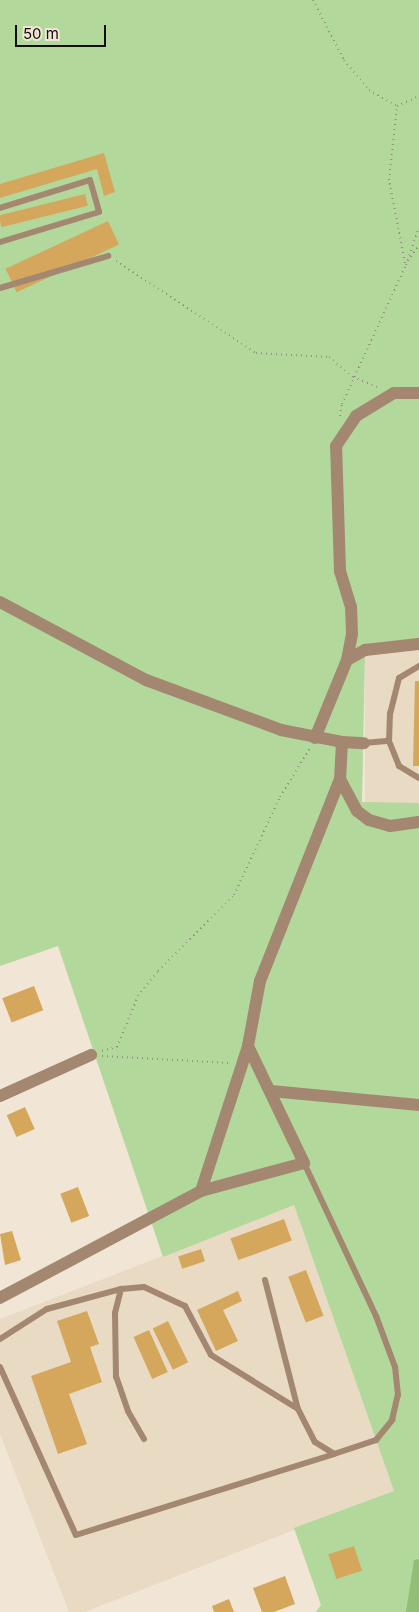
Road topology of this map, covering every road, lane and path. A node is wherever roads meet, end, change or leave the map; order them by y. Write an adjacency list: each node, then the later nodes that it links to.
1 (314, 0): 3 (path)
2 (419, 96): 3 (path)
3 (397, 106): 9 (path)
4 (0, 208): 6 (lane)
5 (419, 228): 9 (path)
6 (0, 242)
7 (419, 246): 9 (path)
8 (108, 256): 10 (lane); 11 (path)
9 (406, 265): 11 (path)
10 (0, 288)
11 (353, 377): 12 (path); 14 (path)
12 (394, 393): 13 (street); 17 (street)
13 (419, 393)
14 (340, 421)
15 (0, 602): 19 (street)
16 (419, 644): 17 (street)
17 (347, 660): 19 (street)
18 (419, 666): 20 (lane)
19 (315, 738): 21 (street); 27 (path)
20 (389, 741): 22 (lane); 23 (lane)
21 (342, 742): 22 (street); 24 (street)
22 (364, 743)
23 (419, 778)
24 (340, 779): 25 (street); 26 (street)
25 (419, 822)
26 (248, 1046): 28 (street); 29 (street)
27 (91, 1055): 28 (path); 30 (street)
28 (242, 1064): 33 (street)
29 (270, 1091): 31 (street); 32 (street)
30 (0, 1096)
31 (419, 1105)
32 (304, 1163): 33 (street); 41 (lane)
33 (201, 1191): 36 (street)
34 (265, 1280): 39 (lane)
35 (121, 1289): 37 (lane); 39 (lane); 40 (lane)
36 (0, 1298)
37 (0, 1339)
38 (0, 1367): 41 (lane)
39 (298, 1409): 41 (lane)
40 (144, 1439)
41 (334, 1454)

